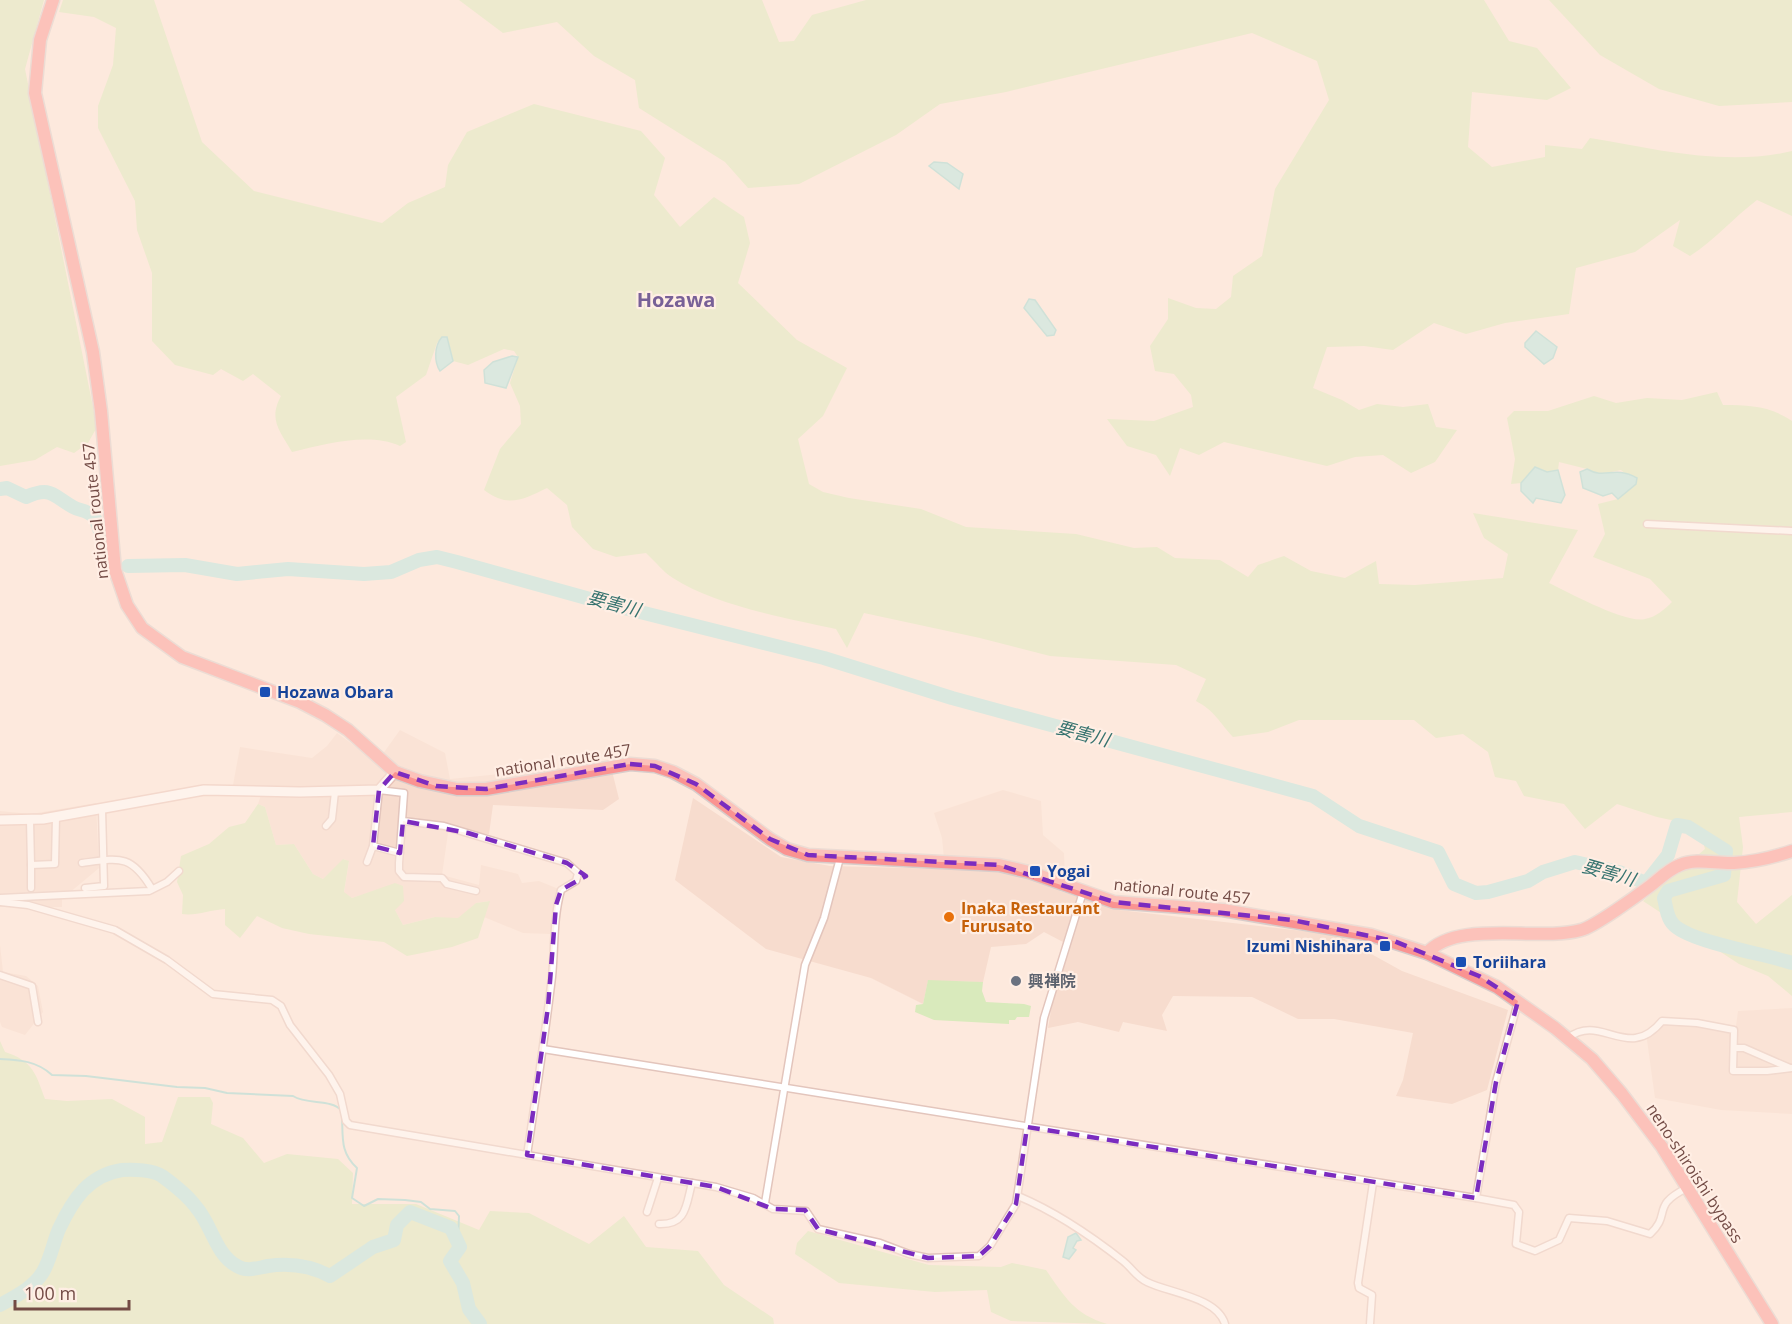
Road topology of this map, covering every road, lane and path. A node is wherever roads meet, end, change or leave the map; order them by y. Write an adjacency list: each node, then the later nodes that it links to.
1 (53, 0): 4 (highway, national route 457)
2 (1647, 524): 3 (street)
3 (1792, 531)
4 (395, 772): 5 (street); 16 (highway, national route 457)
5 (379, 790): 6 (street); 11 (street); 13 (street)
6 (335, 792): 7 (street); 12 (street)
7 (102, 809): 8 (street); 17 (street)
8 (56, 817): 10 (street); 20 (street)
9 (0, 820): 10 (street)
10 (30, 820): 20 (street)
11 (403, 821): 15 (street); 34 (street)
12 (326, 826)
13 (373, 846): 15 (street); 18 (street)
14 (1792, 851): 28 (highway)
15 (400, 853): 25 (street)
16 (840, 858): 26 (highway, national route 457); 36 (street)
17 (105, 860): 19 (street); 23 (street); 24 (street)
18 (367, 862)
19 (82, 863)
20 (31, 865): 22 (street)
21 (179, 871): 24 (street)
22 (31, 888)
23 (86, 888)
24 (152, 889): 27 (street)
25 (476, 891)
26 (1083, 892): 28 (highway, national route 457); 37 (street)
27 (0, 900): 38 (street)
28 (1427, 953): 30 (highway, neno-shiroishi bypass)
29 (0, 975): 31 (street)
30 (1518, 1001): 32 (highway, neno-shiroishi bypass); 44 (street)
31 (38, 1022)
32 (1568, 1039): 33 (street); 42 (highway, neno-shiroishi bypass)
33 (1734, 1048): 35 (street); 35 (street)
34 (543, 1049): 36 (street); 38 (street)
35 (1792, 1068)
36 (784, 1088): 37 (street); 45 (street)
37 (1028, 1127): 41 (street); 43 (street)
38 (527, 1155): 39 (street)
39 (658, 1178): 40 (street); 46 (street)
40 (692, 1183): 45 (street); 47 (street)
41 (1373, 1184): 44 (street); 49 (street)
42 (1688, 1188): 44 (street); 50 (highway, neno-shiroishi bypass)
43 (1018, 1196): 45 (street); 48 (street)
44 (1476, 1198)
45 (765, 1203)
46 (646, 1212)
47 (659, 1224)
48 (1225, 1324)
49 (1370, 1324)
50 (1772, 1324)

